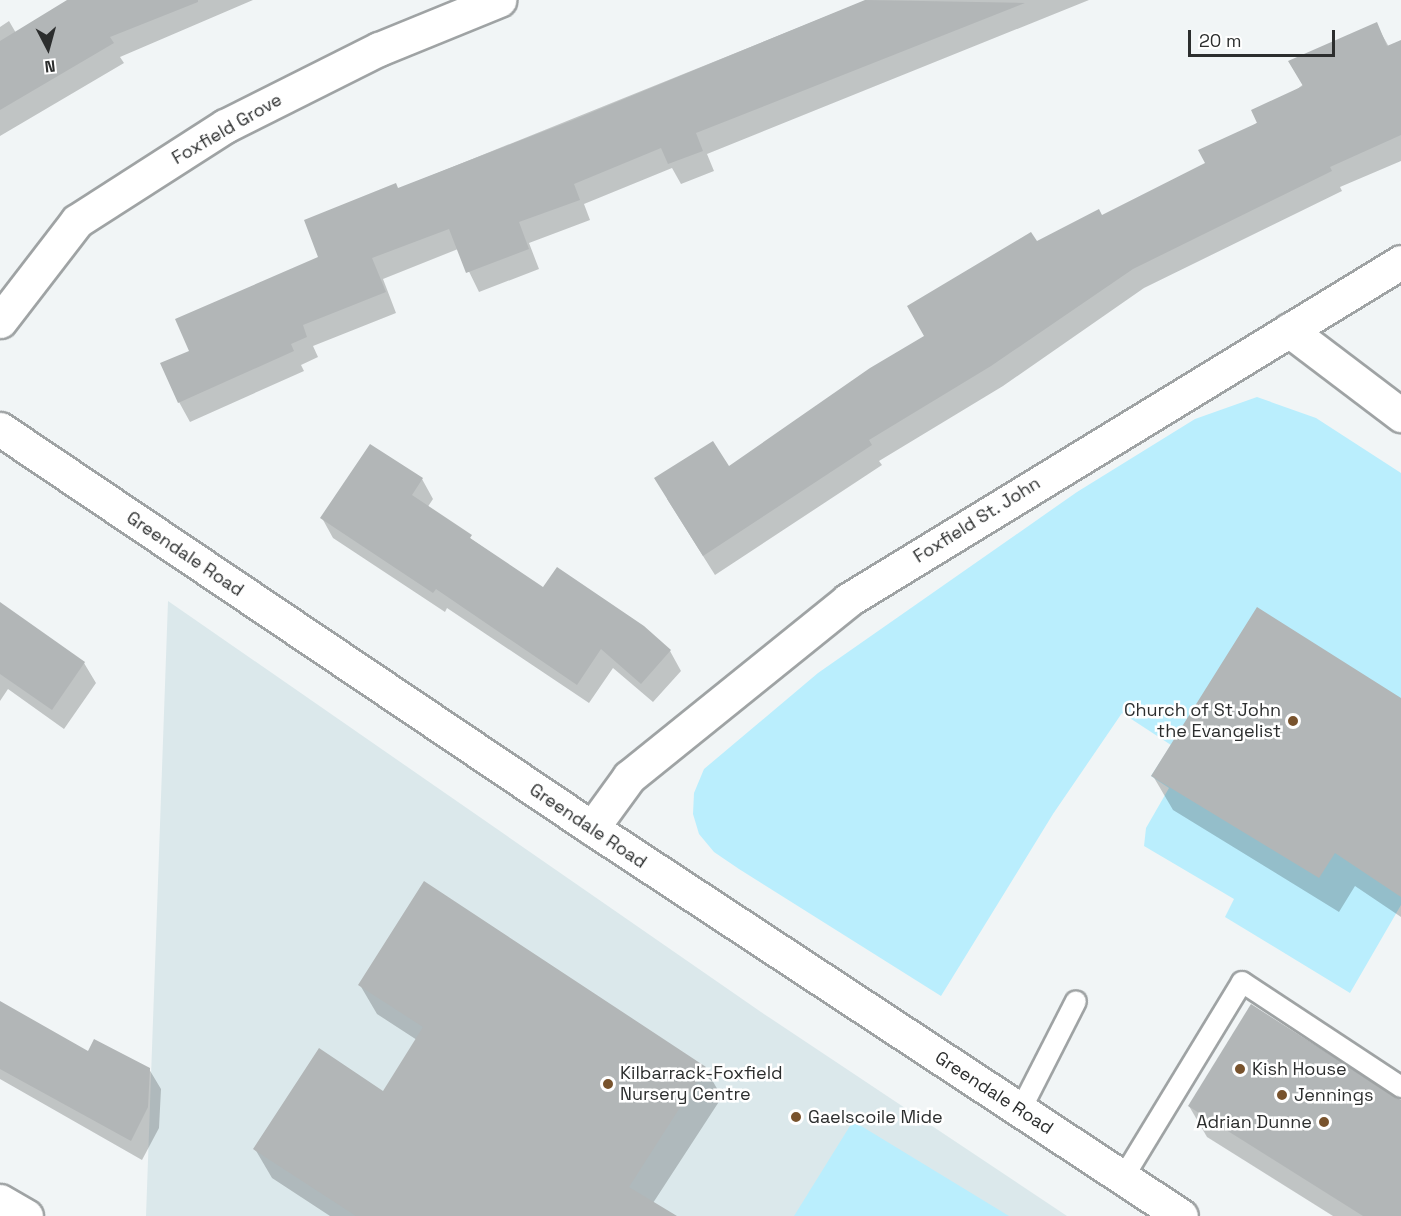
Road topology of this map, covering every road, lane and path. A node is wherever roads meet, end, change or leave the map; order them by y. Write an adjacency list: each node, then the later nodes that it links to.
1 (499, 0): 3 (street, Foxfield Grove)
2 (1401, 262): 4 (street, Foxfield St. John)
3 (0, 321)
4 (1288, 330): 5 (street); 7 (street, Foxfield St. John)
5 (1401, 415)
6 (0, 429): 7 (street, Greendale Road)
7 (592, 828): 10 (street, Greendale Road)
8 (1076, 1001): 10 (lane)
9 (1401, 1087): 11 (lane)
10 (1020, 1111): 11 (street, Greendale Road)
11 (1123, 1178): 13 (street, Greendale Road)
12 (0, 1201): 14 (street)
13 (1174, 1214)
14 (26, 1216)

